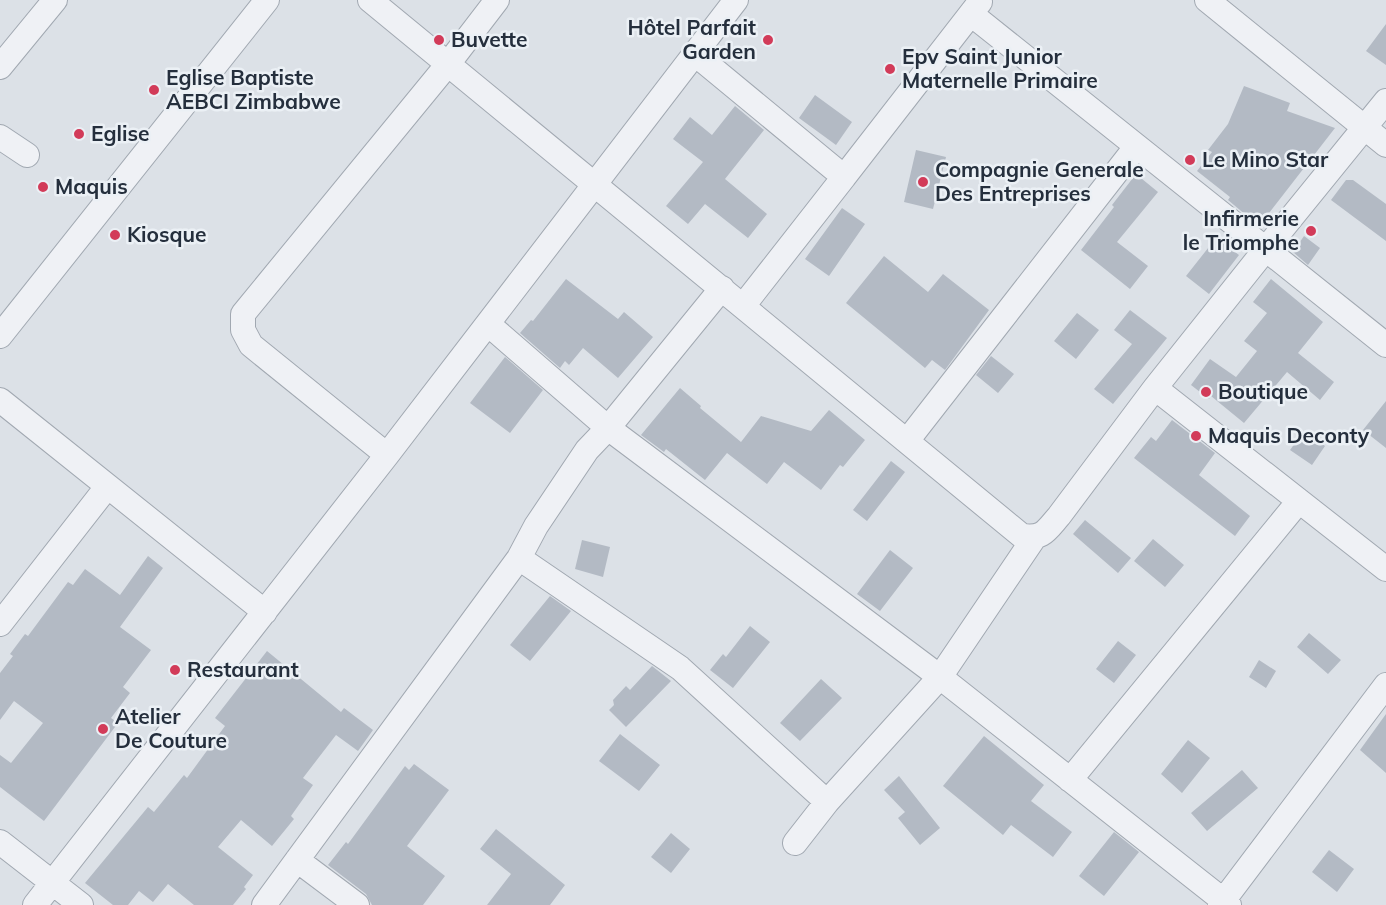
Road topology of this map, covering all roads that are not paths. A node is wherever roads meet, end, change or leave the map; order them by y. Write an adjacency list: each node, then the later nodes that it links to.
1 (55, 0): 10 (street)
2 (267, 0): 23 (street)
3 (370, 0): 9 (street)
4 (497, 0): 9 (street)
5 (736, 0): 8 (street)
6 (1207, 0): 12 (street)
7 (976, 7): 15 (street); 17 (street)
8 (695, 54): 17 (street); 18 (street)
9 (448, 64): 18 (street); 29 (street)
10 (0, 67)
11 (1386, 101): 12 (street)
12 (1364, 129): 14 (street); 19 (street)
13 (0, 137): 16 (street)
14 (1386, 145)
15 (1136, 147): 19 (street); 28 (street)
16 (27, 155)
17 (844, 177): 21 (street)
18 (596, 184): 20 (street); 22 (street)
19 (1265, 250): 24 (street); 25 (street)
20 (722, 288): 21 (street); 27 (street)
21 (743, 306): 28 (street)
22 (489, 324): 27 (street); 29 (street)
23 (0, 336)
24 (1386, 345)
25 (1155, 388): 31 (street); 32 (street)
26 (0, 400): 30 (street)
27 (609, 428): 33 (street); 37 (street)
28 (907, 441): 32 (street)
29 (387, 455): 35 (street)
30 (107, 487): 35 (street); 36 (street)
31 (1299, 501): 34 (street); 39 (street)
32 (1034, 538): 37 (street)
33 (519, 558): 40 (street); 43 (street)
34 (1386, 570)
35 (265, 612): 44 (street)
36 (0, 624)
37 (940, 677): 39 (street); 40 (street)
38 (1386, 685): 45 (street)
39 (1070, 780): 45 (street)
40 (827, 802): 42 (street)
41 (0, 842): 44 (street)
42 (795, 843)
43 (297, 860): 48 (street); 49 (street)
44 (52, 883): 46 (street); 47 (street)
45 (1224, 904)
46 (35, 905)
47 (81, 905)
48 (264, 905)
49 (357, 905)

